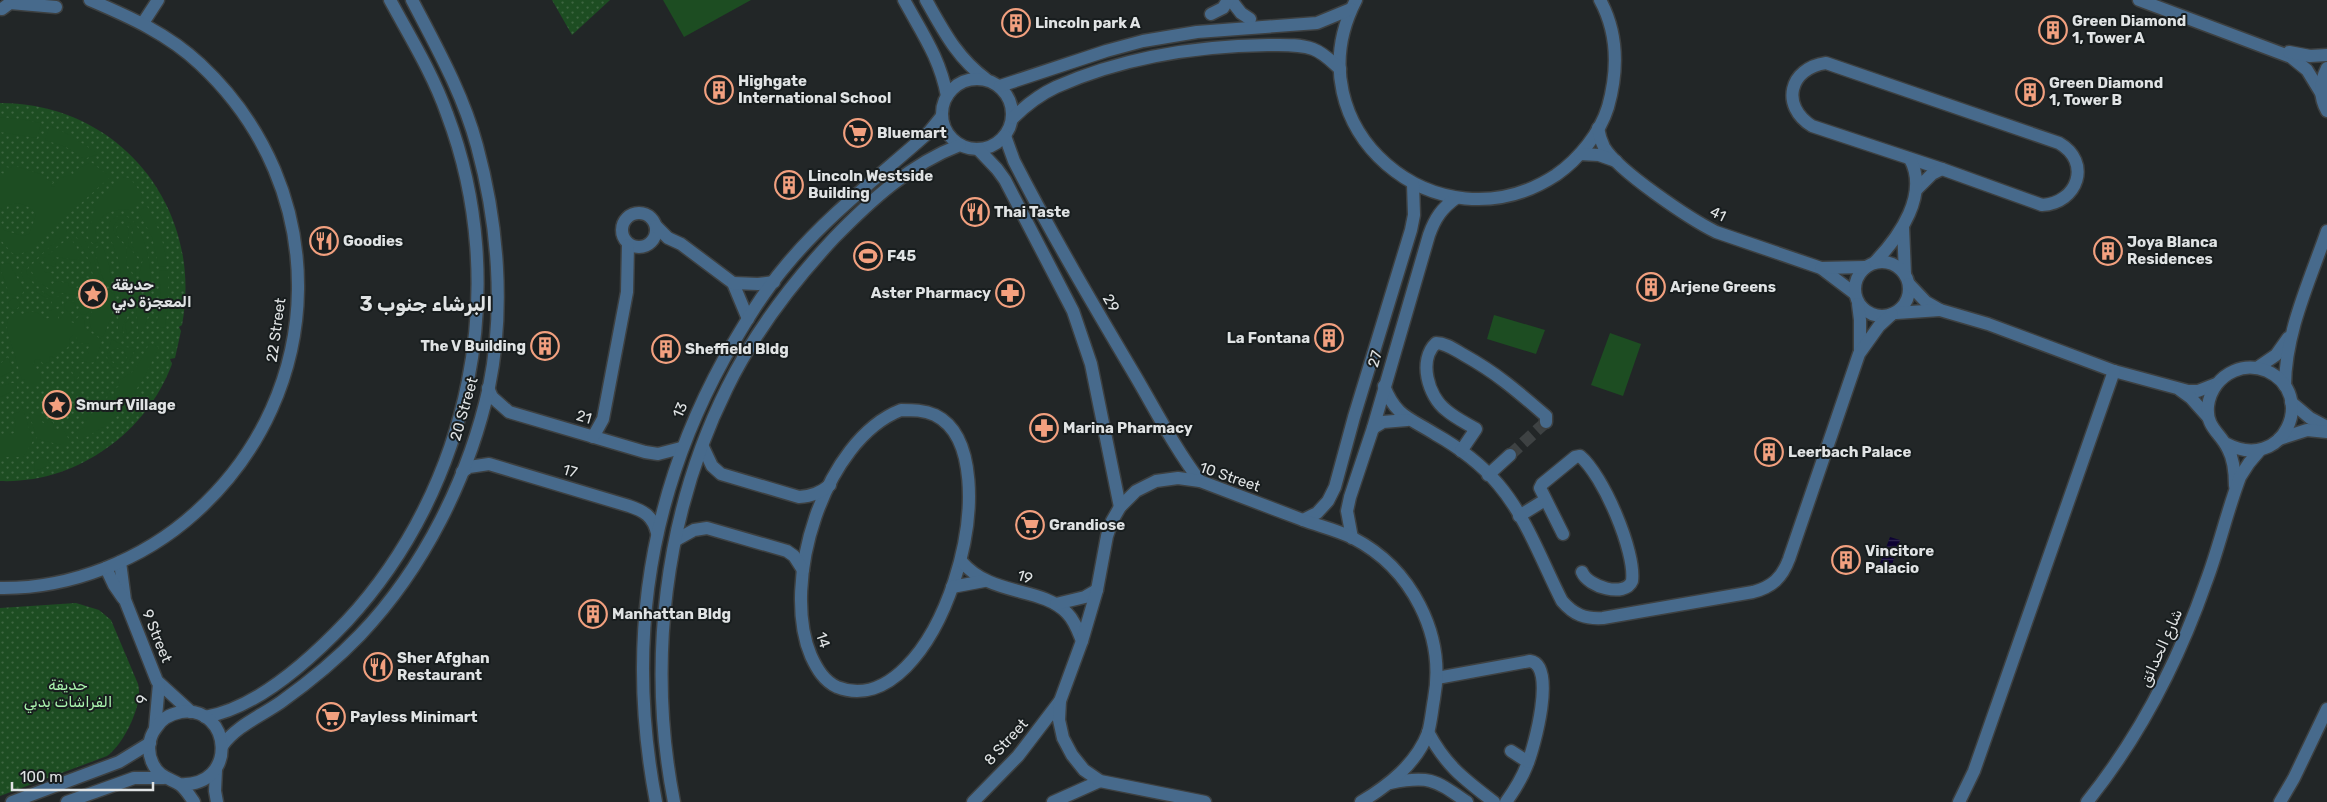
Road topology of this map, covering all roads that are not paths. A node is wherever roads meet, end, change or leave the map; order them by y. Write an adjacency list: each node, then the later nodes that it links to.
1 (90, 0): 16 (street, 22 Street)
2 (158, 0): 16 (street)
3 (390, 0): 107 (street, 20 Street)
4 (412, 0): 60 (street, 20 Street)
5 (904, 0): 23 (street)
6 (926, 0): 21 (street)
7 (1228, 0): 14 (street)
8 (1232, 0): 15 (street)
9 (1600, 0): 27 (street)
10 (2140, 0): 17 (street)
11 (1354, 5): 20 (street); 21 (street)
12 (56, 6): 13 (street)
13 (2, 9)
14 (1210, 14)
15 (1250, 19)
16 (143, 23): 91 (street, 22 Street)
17 (2274, 49): 18 (street); 22 (street)
18 (2327, 55)
19 (2327, 68): 22 (street)
20 (1340, 70): 26 (street); 35 (street)
21 (994, 83): 23 (street); 26 (street)
22 (2321, 93): 24 (street)
23 (947, 96): 25 (street)
24 (2327, 111)
25 (942, 116): 29 (street); 48 (street, 13)
26 (1013, 118): 28 (street)
27 (1598, 128): 31 (street); 33 (street, 41)
28 (1005, 136): 30 (street); 79 (street, 29)
29 (960, 145): 30 (street); 72 (street)
30 (978, 149): 83 (street)
31 (1580, 154): 33 (street, 41); 37 (street)
32 (1910, 159): 34 (street); 34 (street); 36 (street)
33 (1616, 161): 45 (street, 41)
34 (1942, 169): 36 (street)
35 (1413, 184): 37 (street); 85 (street, 27)
36 (1917, 189): 39 (street)
37 (1456, 198): 58 (street, 27)
38 (656, 226): 41 (street); 42 (street); 43 (street)
39 (1903, 227): 44 (street); 46 (street)
40 (2327, 230): 53 (street)
41 (676, 242): 43 (street); 47 (street)
42 (628, 244): 43 (street); 69 (street)
43 (649, 244)
44 (1870, 264): 45 (street); 46 (street); 49 (street)
45 (1821, 268): 49 (street)
46 (1907, 279): 50 (street); 51 (street)
47 (734, 282): 48 (street); 52 (street)
48 (774, 282): 52 (street, 13)
49 (1856, 298): 51 (street); 54 (street)
50 (1940, 310): 51 (street); 56 (street)
51 (1894, 314): 54 (street)
52 (748, 319): 73 (street, 13)
53 (2294, 329): 55 (street); 59 (street)
54 (1859, 354): 84 (street)
55 (2257, 368): 57 (street); 59 (street)
56 (2114, 372): 61 (street); 132 (street)
57 (2216, 384): 61 (street); 63 (street)
58 (1384, 386): 64 (street); 67 (street, 27)
59 (2285, 386): 62 (street)
60 (488, 388): 69 (street, 21); 77 (street, 20 Street)
61 (2177, 389): 63 (street)
62 (2292, 402): 66 (street); 70 (street)
63 (2208, 417): 71 (street)
64 (1407, 420): 67 (street); 75 (street)
65 (1546, 422): 75 (street)
66 (2327, 427)
67 (1373, 428): 88 (street, 27)
68 (2327, 432): 70 (street)
69 (593, 436): 73 (street, 21)
70 (2279, 440): 74 (street)
71 (2225, 443): 74 (street); 81 (street)
72 (703, 447): 80 (street); 89 (street)
73 (681, 448): 86 (street, 13)
74 (2260, 450): 81 (street, شارع الحدائق)
75 (1461, 451): 78 (street)
76 (1510, 455): 78 (street)
77 (462, 472): 86 (street, 17); 111 (street, 20 Street)
78 (1488, 475): 84 (street)
79 (1200, 481): 83 (street, 10 Street); 85 (street, 10 Street)
80 (830, 485): 90 (street, 14); 93 (street, 14)
81 (2235, 494): 133 (street, شارع الحدائق)
82 (1544, 500): 84 (street); 87 (street); 94 (street)
83 (1120, 507): 98 (street, 10 Street)
84 (1519, 516)
85 (1303, 520): 88 (street, 10 Street)
86 (657, 533): 123 (street, 13)
87 (1563, 534)
88 (1352, 538): 102 (street, 10 Street)
89 (676, 540): 93 (street); 124 (street)
90 (960, 561): 95 (street, 19); 96 (street, 14)
91 (120, 562): 92 (street, 22 Street); 99 (street, 9 Street)
92 (106, 568): 97 (street, 22 Street); 99 (street, 9 Street)
93 (803, 570): 96 (street, 14)
94 (1582, 572)
95 (984, 580): 96 (street); 100 (street, 19)
96 (952, 587)
97 (0, 588)
98 (1097, 590): 100 (street); 101 (street, 10 Street)
99 (125, 600): 103 (street, 9 Street)
100 (1056, 604): 101 (street, 19)
101 (1082, 641): 104 (street, 10 Street)
102 (1437, 678): 109 (street, 10 Street); 113 (street)
103 (159, 684): 106 (street, 9); 108 (street, 9)
104 (1060, 701): 116 (street, 10 Street); 125 (street, 8 Street)
105 (2327, 709): 134 (street)
106 (191, 712): 107 (street); 108 (street)
107 (205, 717): 111 (street)
108 (156, 728): 110 (street)
109 (1428, 732): 117 (street, 10 Street); 130 (street)
110 (150, 742): 115 (street); 119 (street)
111 (222, 746): 114 (street)
112 (1511, 751): 113 (street)
113 (1528, 762): 131 (street)
114 (216, 770): 118 (street); 122 (street)
115 (164, 778): 118 (street); 120 (street)
116 (1100, 780): 126 (street); 127 (street, 10 Street)
117 (1390, 782): 128 (street, 10 Street); 129 (street)
118 (179, 784): 121 (street)
119 (12, 802)
120 (67, 802)
121 (194, 802)
122 (218, 802)
123 (656, 802)
124 (674, 802)
125 (973, 802)
126 (1053, 802)
127 (1205, 802)
128 (1361, 802)
129 (1467, 802)
130 (1494, 802)
131 (1506, 802)
132 (1959, 802)
133 (2087, 802)
134 (2280, 802)

